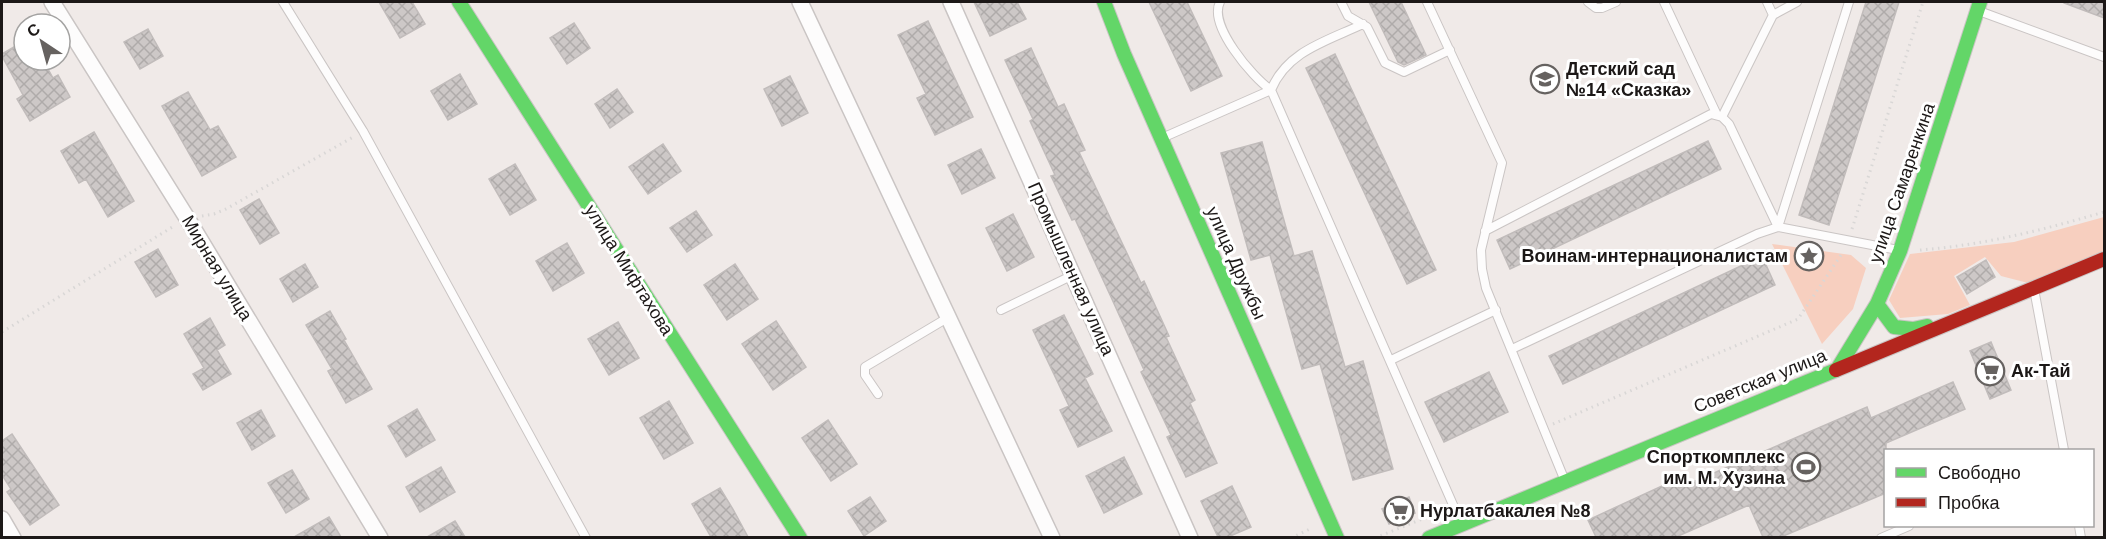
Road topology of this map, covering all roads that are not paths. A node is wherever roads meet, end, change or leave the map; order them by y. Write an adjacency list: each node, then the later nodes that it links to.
1 (52, 2): 45 (street, Мирная улица)
2 (283, 2): 46 (lane)
3 (459, 2): 47 (main road, улица Мифтахова)
4 (800, 2): 33 (street)
5 (951, 2): 28 (street, Промышленная улица)
6 (1104, 2): 23 (main road, улица Дружбы)
7 (1220, 2): 21 (lane)
8 (1341, 2): 18 (lane)
9 (1427, 2): 19 (lane)
10 (1588, 2): 11 (lane)
11 (1616, 2)
12 (1664, 2): 22 (lane)
13 (1767, 2): 17 (lane)
14 (1797, 2): 17 (lane)
15 (1849, 2): 24 (lane)
16 (1979, 6): 20 (lane); 26 (main road, улица Самаренкина)
17 (1773, 15): 22 (lane)
18 (1363, 24): 19 (lane); 21 (lane)
19 (1450, 50): 25 (lane)
20 (2104, 57)
21 (1271, 90): 23 (lane); 36 (lane)
22 (1719, 116): 24 (lane); 25 (lane)
23 (1161, 139): 50 (main road, улица Дружбы)
24 (1778, 227): 26 (lane); 35 (lane)
25 (1485, 231): 32 (lane)
26 (1900, 251): 30 (main road, улица Самаренкина)
27 (2104, 259): 29 (main road, Советская улица)
28 (1073, 274): 31 (lane); 49 (street, Промышленная улица)
29 (2034, 288): 34 (main road, Советская улица); 39 (lane)
30 (1877, 304): 34 (main road); 37 (main road, улица Самаренкина)
31 (1001, 310)
32 (1496, 310): 35 (lane); 36 (lane)
33 (949, 317): 38 (lane); 48 (street)
34 (1958, 319): 37 (main road, Советская улица)
35 (1512, 349): 40 (lane)
36 (1391, 360): 42 (lane)
37 (1838, 368): 40 (main road, Советская улица)
38 (878, 394)
39 (2064, 449)
40 (1565, 481): 42 (main road, Советская улица)
41 (2, 519): 44 (street)
42 (1462, 524): 51 (main road, Советская улица)
43 (1904, 527): 52 (lane)
44 (13, 537)
45 (380, 537)
46 (586, 537)
47 (800, 537)
48 (1052, 537)
49 (1190, 537)
50 (1337, 537)
51 (1429, 537)
52 (1881, 537)

